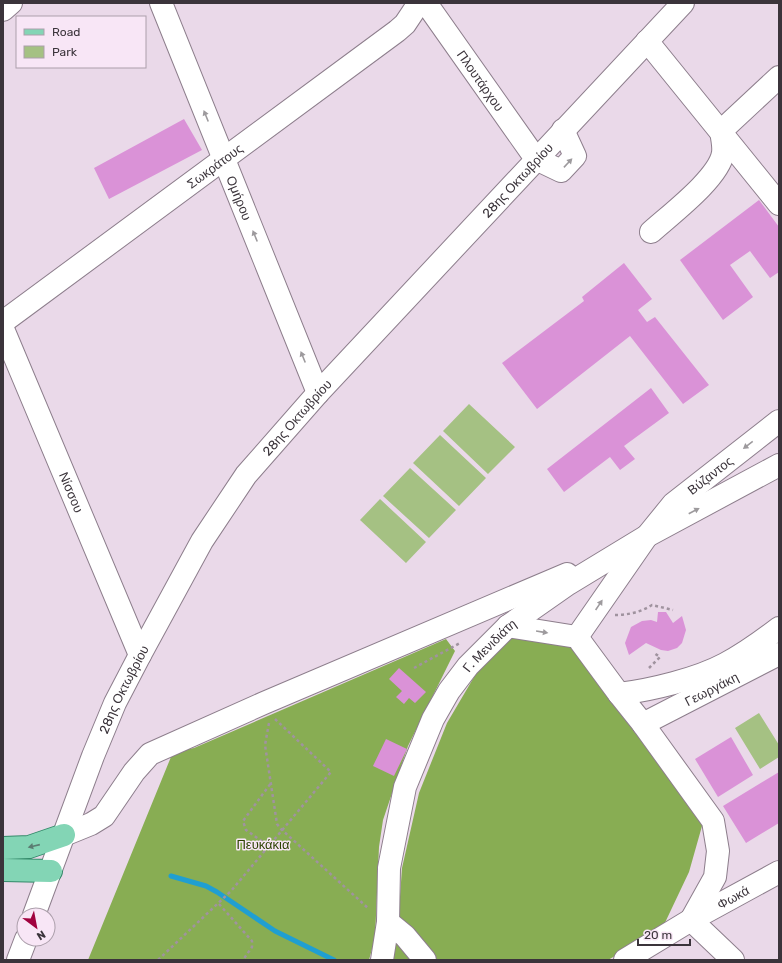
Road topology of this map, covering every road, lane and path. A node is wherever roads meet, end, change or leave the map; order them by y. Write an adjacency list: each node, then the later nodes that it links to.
1 (11, 3): 6 (street)
2 (160, 3): 10 (street, Ομήρου, one-way to 2)
3 (419, 3): 10 (street, Σωκράτους)
4 (426, 3): 11 (street, Πλουτάρχου)
5 (683, 3): 7 (street, 28ης Οκτωβρίου)
6 (3, 10)
7 (647, 41): 9 (street); 11 (street, 28ης Οκτωβρίου)
8 (779, 77): 9 (street)
9 (721, 131): 12 (street); 14 (street)
10 (223, 158): 15 (street, Σωκράτους); 17 (street, Ομήρου, one-way to 10)
11 (542, 162): 17 (street, 28ης Οκτωβρίου)
12 (772, 181): 13 (street)
13 (779, 204)
14 (651, 232)
15 (3, 322)
16 (3, 329): 29 (street, Νίσσου)
17 (318, 393): 29 (street, 28ης Οκτωβρίου)
18 (779, 421): 20 (street, Βύζαντος, one-way to 20)
19 (779, 465): 20 (street, Γ. Μενιδιάτη, one-way to 19)
20 (647, 536): 21 (street, Γ. Μενιδιάτη); 23 (street, Βύζαντος, one-way to 20)
21 (611, 556): 24 (street, Γ. Μενιδιάτη); 32 (street)
22 (673, 610): 23 (path)
23 (591, 618): 26 (street, Βύζαντος)
24 (508, 626): 26 (street, one-way to 26); 45 (street, Γ. Μενιδιάτη)
25 (779, 628): 31 (street)
26 (577, 637): 31 (street)
27 (464, 640): 30 (path)
28 (779, 654): 33 (street, Γεωργάκη)
29 (140, 655): 36 (street, 28ης Οκτωβρίου)
30 (414, 668)
31 (619, 694): 33 (street)
32 (267, 708): 34 (path); 35 (path); 36 (street)
33 (643, 724): 44 (street)
34 (271, 783): 35 (path); 37 (path)
35 (281, 829): 37 (path); 45 (path)
36 (64, 835): 38 (main road, one-way to 38); 40 (street, 28ης Οκτωβρίου)
37 (267, 845): 42 (path)
38 (3, 848)
39 (3, 870): 40 (main road)
40 (50, 871): 43 (street, 28ης Οκτωβρίου)
41 (779, 872): 44 (street, Φωκά)
42 (218, 904): 48 (path); 49 (path)
43 (37, 907)
44 (692, 920): 52 (street, Φωκά); 53 (street)
45 (388, 922): 50 (street, Γ. Μενιδιάτη); 51 (street)
46 (23, 947): 47 (street)
47 (18, 960)
48 (158, 960)
49 (243, 960)
50 (382, 960)
51 (425, 960)
52 (625, 960)
53 (733, 960)

